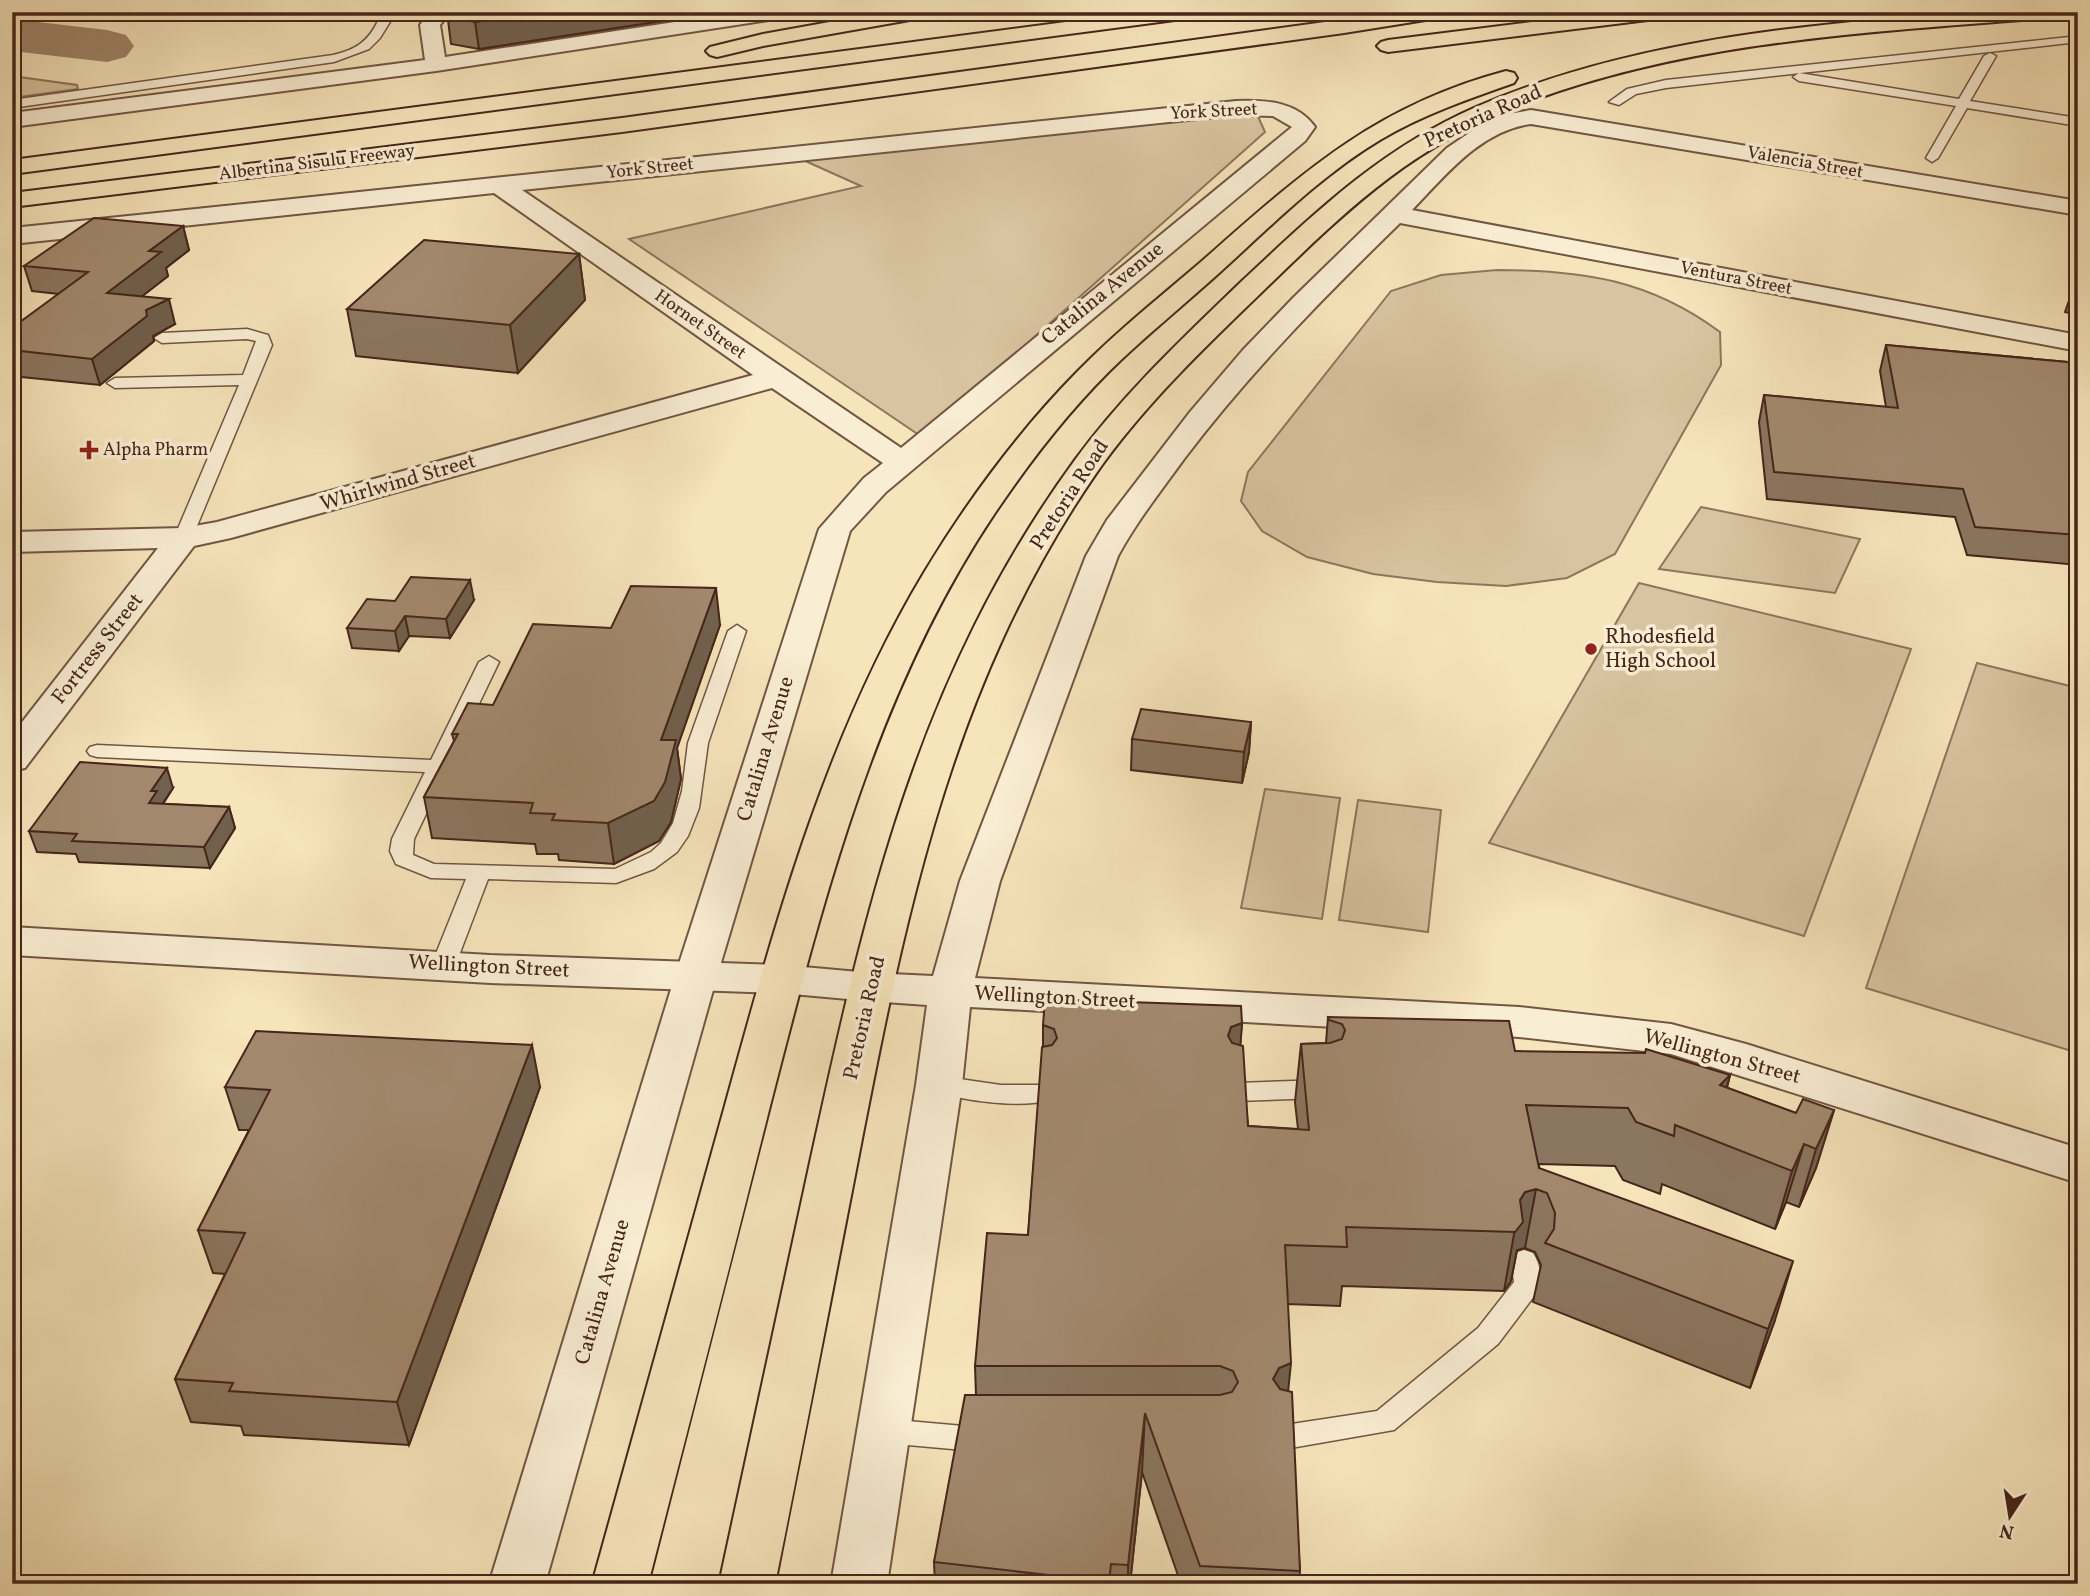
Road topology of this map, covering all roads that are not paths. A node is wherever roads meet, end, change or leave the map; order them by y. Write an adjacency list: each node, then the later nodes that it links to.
1 (334, 12): 10 (lane)
2 (440, 12): 13 (street)
3 (782, 12): 18 (street)
4 (921, 12): 15 (main road)
5 (1190, 12): 32 (main road)
6 (1438, 12): 29 (main road)
7 (1664, 12): 14 (main road)
8 (1908, 12): 57 (main road, Pretoria Road)
9 (2051, 13): 58 (main road, Pretoria Road)
10 (387, 15): 24 (lane)
11 (1005, 16): 15 (main road)
12 (2078, 39): 20 (lane)
13 (432, 41): 18 (street); 21 (street)
14 (1365, 48)
15 (717, 51): 16 (main road)
16 (690, 55)
17 (1990, 56): 25 (lane)
18 (436, 65): 21 (street)
19 (1220, 65): 29 (main road)
20 (1769, 73): 23 (lane); 25 (lane)
21 (326, 79): 27 (street)
22 (438, 89): 30 (main road)
23 (1615, 102)
24 (12, 104)
25 (1963, 104): 28 (lane); 31 (lane)
26 (1288, 114): 33 (street, York Street); 43 (street, Catalina Avenue)
27 (12, 120)
28 (2078, 122)
29 (622, 125): 34 (main road, Albertina Sisulu Freeway)
30 (12, 150)
31 (1932, 158)
32 (12, 167)
33 (499, 184): 37 (street, York Street); 40 (street, Hornet Street)
34 (12, 200)
35 (2078, 208): 36 (street, Valencia Street)
36 (1394, 214): 39 (street, Ventura Street); 59 (street)
37 (12, 236)
38 (162, 338): 41 (lane)
39 (2078, 343)
40 (776, 378): 43 (street, Hornet Street); 44 (street, Whirlwind Street)
41 (250, 380): 42 (lane); 44 (lane)
42 (115, 383)
43 (902, 463): 56 (street, Catalina Avenue)
44 (183, 538): 45 (street, Whirlwind Street); 49 (street, Fortress Street)
45 (12, 542)
46 (737, 631): 51 (lane)
47 (489, 662): 50 (lane)
48 (97, 751): 50 (lane)
49 (12, 760)
50 (438, 766): 51 (lane)
51 (479, 874): 55 (lane)
52 (12, 913): 54 (street)
53 (12, 940): 54 (street, Wellington Street)
54 (92, 945): 55 (street, Wellington Street)
55 (443, 966): 56 (street, Wellington Street)
56 (696, 976): 57 (street, Wellington Street); 69 (street, Catalina Avenue)
57 (781, 979): 58 (street, Wellington Street); 70 (main road, Pretoria Road)
58 (870, 988): 59 (street, Wellington Street); 71 (main road, Pretoria Road)
59 (950, 993): 60 (street); 64 (street, Wellington Street)
60 (939, 1085): 63 (lane); 66 (street)
61 (1324, 1089): 62 (lane)
62 (1238, 1092)
63 (1042, 1094)
64 (2078, 1166)
65 (1524, 1260): 67 (lane)
66 (885, 1431): 68 (lane); 72 (street)
67 (1285, 1437)
68 (1016, 1440)
69 (517, 1584)
70 (620, 1584)
71 (747, 1584)
72 (859, 1584)

